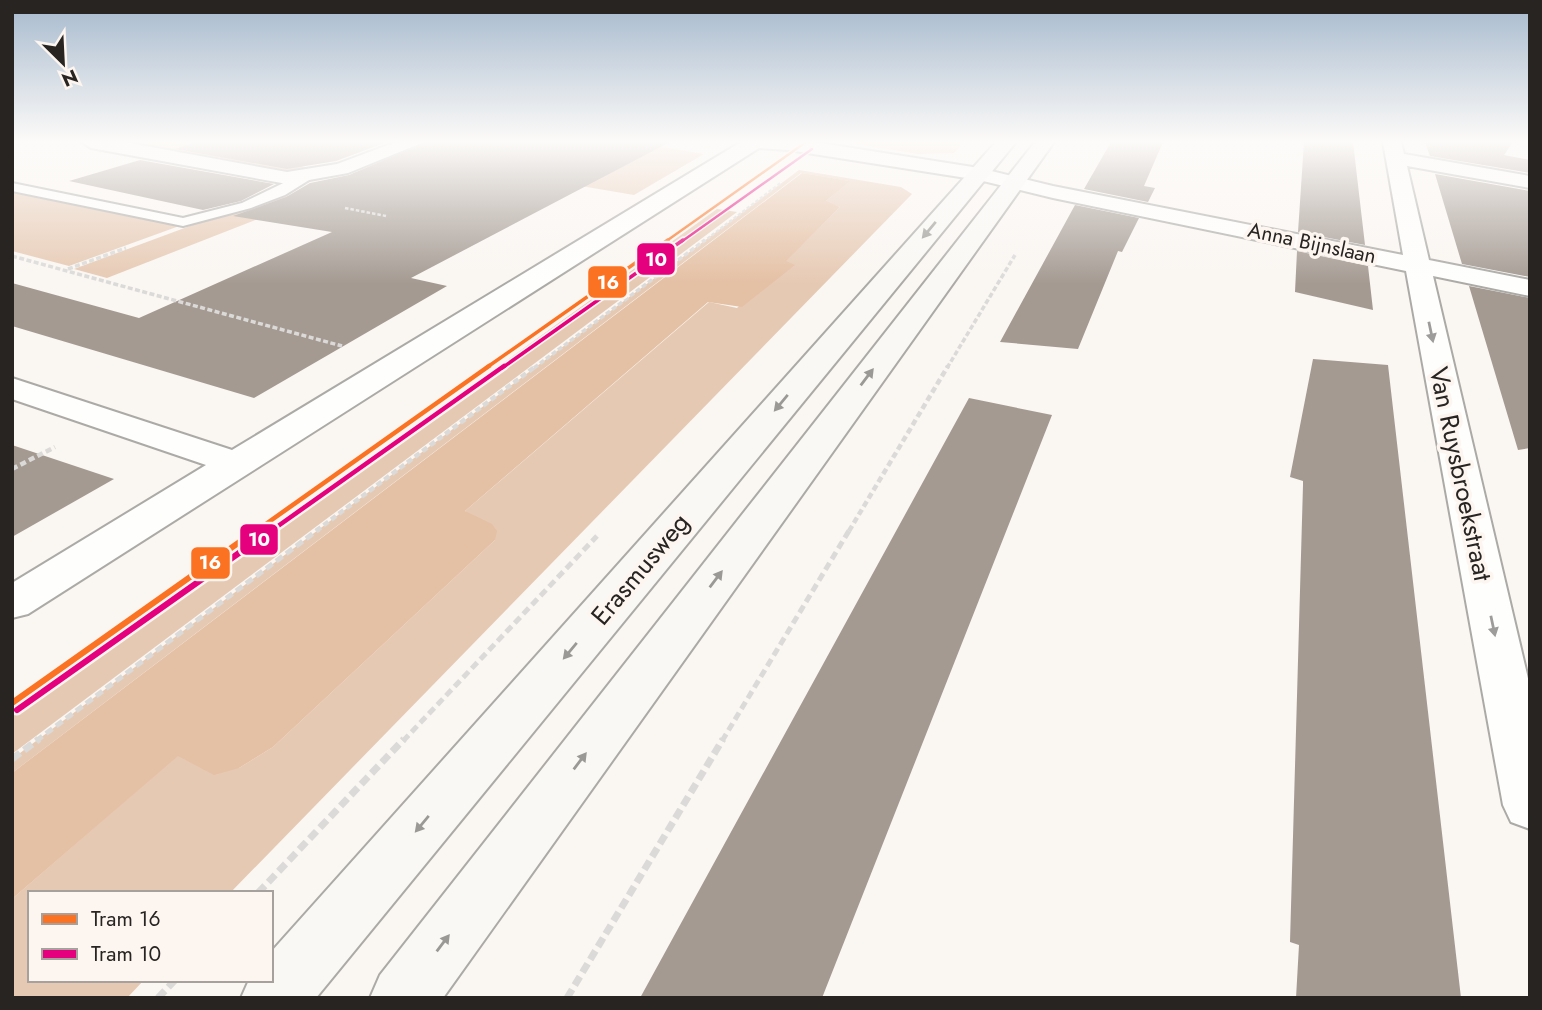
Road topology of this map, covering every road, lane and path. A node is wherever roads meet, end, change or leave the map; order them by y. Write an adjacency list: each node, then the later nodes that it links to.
1 (22, 189): 2 (lane)
2 (285, 189)
3 (680, 189): 13 (street)
4 (773, 189): 17 (path)
5 (980, 189): 21 (main road, Erasmusweg, one-way to 21)
6 (981, 189): 22 (main road, Erasmusweg, one-way to 6)
7 (1037, 189): 9 (street, Anna Bijnslaan)
8 (1402, 189): 11 (street, Van Ruysbroekstraat)
9 (1053, 192): 11 (street, Anna Bijnslaan); 23 (path)
10 (12, 256): 13 (path)
11 (1418, 265): 12 (street, Anna Bijnslaan); 18 (street, Van Ruysbroekstraat, one-way to 18)
12 (1530, 288)
13 (400, 362): 15 (street)
14 (12, 388): 15 (street)
15 (235, 463): 16 (street)
16 (12, 603)
17 (12, 759)
18 (1530, 805)
19 (173, 982): 20 (path)
20 (158, 998)
21 (274, 998)
22 (402, 998)
23 (568, 998)

